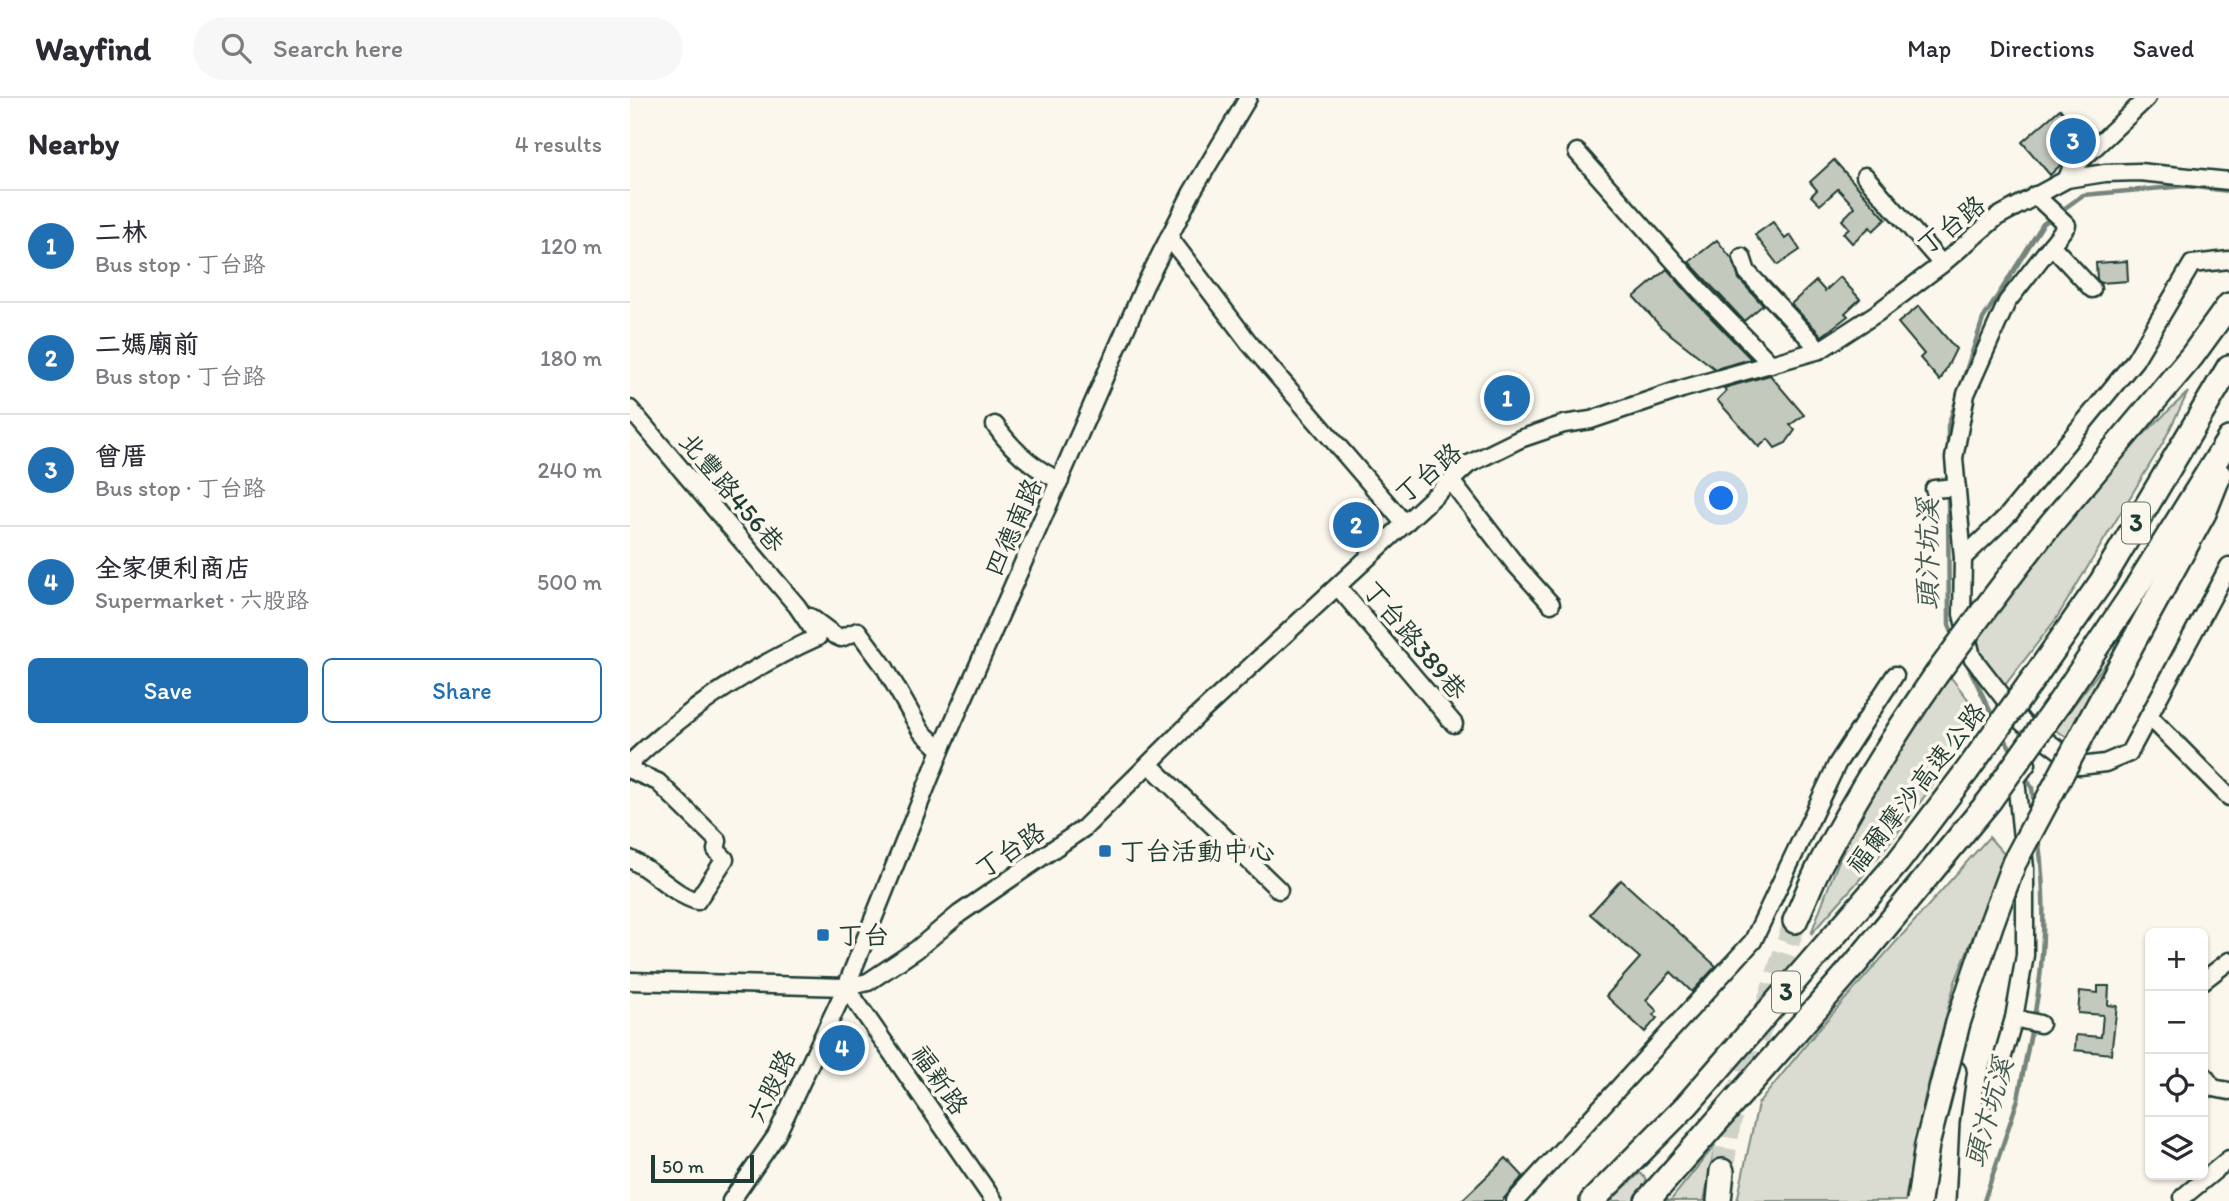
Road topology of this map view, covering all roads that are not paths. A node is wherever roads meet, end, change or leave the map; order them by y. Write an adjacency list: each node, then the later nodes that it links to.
1 (1248, 98): 8 (street, 四德南路)
2 (2147, 98): 5 (street)
3 (1577, 152): 16 (street)
4 (1865, 176): 12 (street)
5 (2067, 179): 6 (street, 丁台路); 7 (street, 丁台路)
6 (2229, 181)
7 (2035, 195): 9 (street); 12 (street, 丁台路)
8 (1169, 237): 22 (street, 四德南路); 26 (street)
9 (2051, 245): 13 (street); 24 (street)
10 (1742, 257): 15 (street)
11 (2229, 260): 27 (street)
12 (1942, 264): 15 (street, 丁台路)
13 (2092, 289)
14 (2228, 307): 43 (highway, bridge)
15 (1820, 350): 16 (street, 丁台路)
16 (1771, 364): 23 (street, 丁台路)
17 (2229, 367): 60 (highway, 福爾摩沙高速公路 / 3, bridge)
18 (630, 409): 31 (street, 北豐路456巷)
19 (995, 425): 22 (street)
20 (2229, 439): 61 (highway, 3, bridge)
21 (2229, 448): 49 (highway, bridge)
22 (1060, 481): 36 (street, 四德南路)
23 (1451, 481): 26 (street, 丁台路); 30 (street)
24 (1957, 487): 25 (street); 27 (street)
25 (1934, 489)
26 (1405, 524): 29 (street, 丁台路)
27 (1963, 558): 35 (street)
28 (2229, 566): 33 (street)
29 (1338, 587): 34 (street, 丁台路389巷); 38 (street, 丁台路)
30 (1552, 604)
31 (797, 607): 36 (street, 北豐路456巷); 37 (street, 北豐路456巷)
32 (1895, 675): 59 (street)
33 (2149, 716): 35 (street); 40 (street)
34 (1454, 724)
35 (2044, 738): 48 (street)
36 (941, 750): 47 (street, 四德南路)
37 (630, 763)
38 (1150, 765): 42 (street); 47 (street, 丁台路)
39 (630, 770): 41 (street)
40 (2229, 797)
41 (630, 859)
42 (1279, 890)
43 (1795, 922)
44 (2229, 961): 45 (street)
45 (2208, 977)
46 (630, 981): 47 (street, 丁台路)
47 (846, 987): 57 (street, 六股路); 58 (street, 福新路)
48 (2014, 1018): 50 (street); 53 (street)
49 (1958, 1023): 63 (highway, bridge); 64 (highway, bridge)
50 (2040, 1024)
51 (2208, 1081): 52 (street)
52 (2229, 1091)
53 (1991, 1097)
54 (2229, 1159): 56 (street)
55 (1722, 1171): 62 (highway)
56 (2183, 1198)
57 (731, 1201)
58 (994, 1201)
59 (1515, 1201)
60 (1592, 1201)
61 (1647, 1201)
62 (1719, 1201)
63 (1919, 1201)
64 (1943, 1201)

